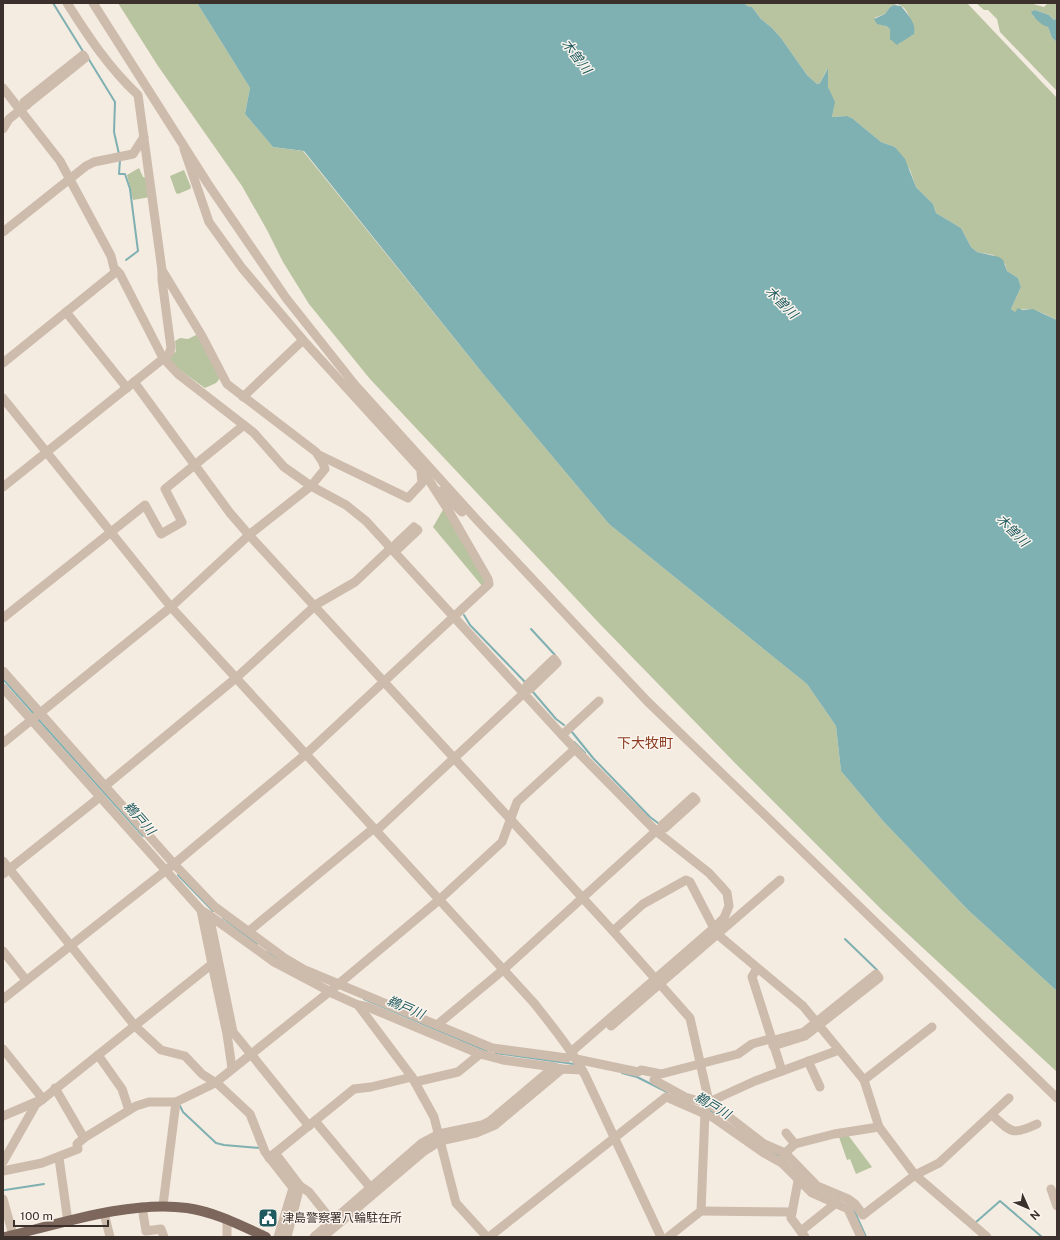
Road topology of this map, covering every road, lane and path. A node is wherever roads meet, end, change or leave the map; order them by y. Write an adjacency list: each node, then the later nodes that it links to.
1 (67, 3): 6 (street)
2 (94, 6): 7 (street)
3 (3, 88): 4 (street)
4 (23, 107): 4 (street); 5 (street); 8 (street)
5 (3, 129)
6 (144, 137): 8 (street); 11 (street)
7 (182, 142): 13 (street); 29 (street)
8 (70, 178): 9 (street); 10 (street)
9 (3, 232)
10 (116, 270): 12 (street); 14 (street); 15 (street)
11 (162, 270): 15 (street); 18 (street)
12 (66, 312): 16 (street); 17 (street)
13 (303, 340): 18 (street); 24 (street)
14 (3, 356)
15 (163, 358): 17 (street); 20 (street)
16 (3, 362)
17 (131, 385): 21 (street); 23 (street)
18 (243, 397): 22 (street)
19 (3, 398): 21 (street)
20 (242, 424): 23 (street); 26 (street)
21 (46, 452): 27 (street); 30 (street)
22 (319, 455): 24 (street); 26 (street)
23 (193, 463): 25 (street); 30 (street); 31 (street)
24 (423, 472): 29 (street); 36 (street)
25 (161, 485)
26 (311, 486): 31 (street); 32 (street)
27 (3, 487)
28 (142, 501): 30 (street)
29 (477, 520): 99 (street)
30 (109, 530): 33 (street); 35 (street); 37 (street)
31 (249, 535): 33 (street); 34 (street)
32 (394, 549): 34 (street); 36 (street)
33 (171, 607): 39 (street); 44 (street)
34 (316, 608): 39 (street); 40 (street)
35 (3, 611)
36 (454, 617): 40 (street); 42 (street)
37 (3, 618)
38 (3, 671): 44 (street)
39 (237, 679): 48 (street); 50 (street)
40 (384, 682): 48 (street); 49 (street)
41 (3, 688): 44 (street)
42 (524, 690): 45 (street); 49 (street)
43 (599, 701): 45 (street)
44 (36, 717): 46 (street); 50 (street); 51 (street)
45 (562, 734): 47 (street)
46 (3, 743)
47 (575, 749): 52 (street); 54 (street)
48 (306, 754): 53 (street); 55 (street)
49 (452, 756): 52 (street); 53 (street)
50 (106, 787): 55 (street)
51 (98, 796): 55 (street); 56 (street)
52 (510, 820): 58 (street); 59 (street)
53 (374, 828): 58 (street); 62 (street)
54 (659, 831): 59 (street); 63 (street)
55 (169, 867): 60 (street); 62 (street); 65 (street)
56 (5, 868): 65 (street)
57 (780, 880): 63 (street)
58 (439, 900): 69 (street); 72 (street)
59 (584, 900): 64 (street); 69 (street)
60 (201, 910): 61 (street); 67 (street)
61 (209, 916): 72 (street); 82 (street)
62 (249, 931): 72 (street)
63 (716, 931): 64 (street); 68 (street); 71 (street)
64 (613, 932): 71 (street)
65 (70, 945): 70 (street); 75 (street)
66 (3, 952): 70 (street)
67 (211, 961): 75 (street); 88 (street)
68 (756, 968): 76 (street); 79 (street)
69 (505, 972): 77 (street); 85 (street)
70 (26, 980): 73 (street)
71 (658, 981): 85 (street); 87 (street)
72 (333, 988): 74 (street); 77 (street); 82 (street)
73 (3, 999)
74 (358, 1005): 83 (street); 92 (street)
75 (133, 1024): 84 (street); 94 (street); 97 (street)
76 (818, 1024): 76 (street); 79 (street); 81 (street)
77 (440, 1027): 85 (street)
78 (932, 1027): 93 (street)
79 (772, 1042): 87 (street); 90 (street)
80 (3, 1049): 97 (street)
81 (839, 1050): 86 (street); 93 (street)
82 (250, 1054): 88 (street); 107 (street)
83 (480, 1054): 89 (street); 92 (street)
84 (98, 1055): 96 (street); 102 (street)
85 (576, 1060): 89 (street); 91 (street); 112 (street)
86 (808, 1061): 90 (street); 95 (street)
87 (701, 1065): 91 (street); 101 (street)
88 (232, 1068): 94 (street)
89 (558, 1068): 111 (street)
90 (782, 1071): 101 (street)
91 (655, 1076): 101 (street)
92 (413, 1080): 107 (street); 111 (street)
93 (864, 1080): 108 (street)
94 (215, 1083): 100 (street); 114 (street)
95 (820, 1087)
96 (55, 1088): 97 (street); 110 (street)
97 (41, 1097): 104 (street); 117 (street)
98 (1009, 1098): 103 (street)
99 (1057, 1098)
100 (176, 1102): 102 (street); 126 (street)
101 (707, 1107): 112 (street); 116 (street); 129 (street)
102 (129, 1110): 110 (street)
103 (992, 1115): 106 (street); 119 (street)
104 (3, 1116)
105 (977, 1122): 119 (street)
106 (1036, 1124)
107 (306, 1125): 114 (street); 122 (street)
108 (879, 1127): 113 (street); 119 (street)
109 (786, 1133): 113 (street)
110 (84, 1138): 115 (street)
111 (440, 1138): 122 (street); 144 (street); 145 (street)
112 (616, 1140): 145 (street); 146 (street); 147 (street)
113 (795, 1144): 116 (street)
114 (270, 1154): 121 (street); 141 (street)
115 (59, 1158): 118 (street); 134 (street)
116 (783, 1158): 119 (street); 120 (street)
117 (3, 1162)
118 (3, 1171)
119 (913, 1173): 150 (street)
120 (798, 1181): 125 (street); 130 (street)
121 (300, 1186): 133 (street); 142 (street)
122 (370, 1187): 133 (street)
123 (1051, 1190): 127 (street)
124 (3, 1199): 136 (street)
125 (836, 1203): 135 (street); 149 (street)
126 (163, 1205): 128 (main road); 132 (main road)
127 (1057, 1206)
128 (142, 1207): 131 (main road); 138 (street)
129 (701, 1211): 130 (street); 148 (street)
130 (792, 1212): 135 (street)
131 (104, 1213): 134 (main road); 137 (street)
132 (227, 1219): 139 (street); 140 (main road)
133 (332, 1221): 143 (street)
134 (68, 1222): 136 (main road)
135 (803, 1234)
136 (9, 1236)
137 (110, 1237)
138 (164, 1237)
139 (227, 1237)
140 (266, 1237)
141 (278, 1237)
142 (287, 1237)
143 (314, 1237)
144 (323, 1237)
145 (488, 1237)
146 (498, 1237)
147 (661, 1237)
148 (668, 1237)
149 (861, 1237)
150 (988, 1237)

